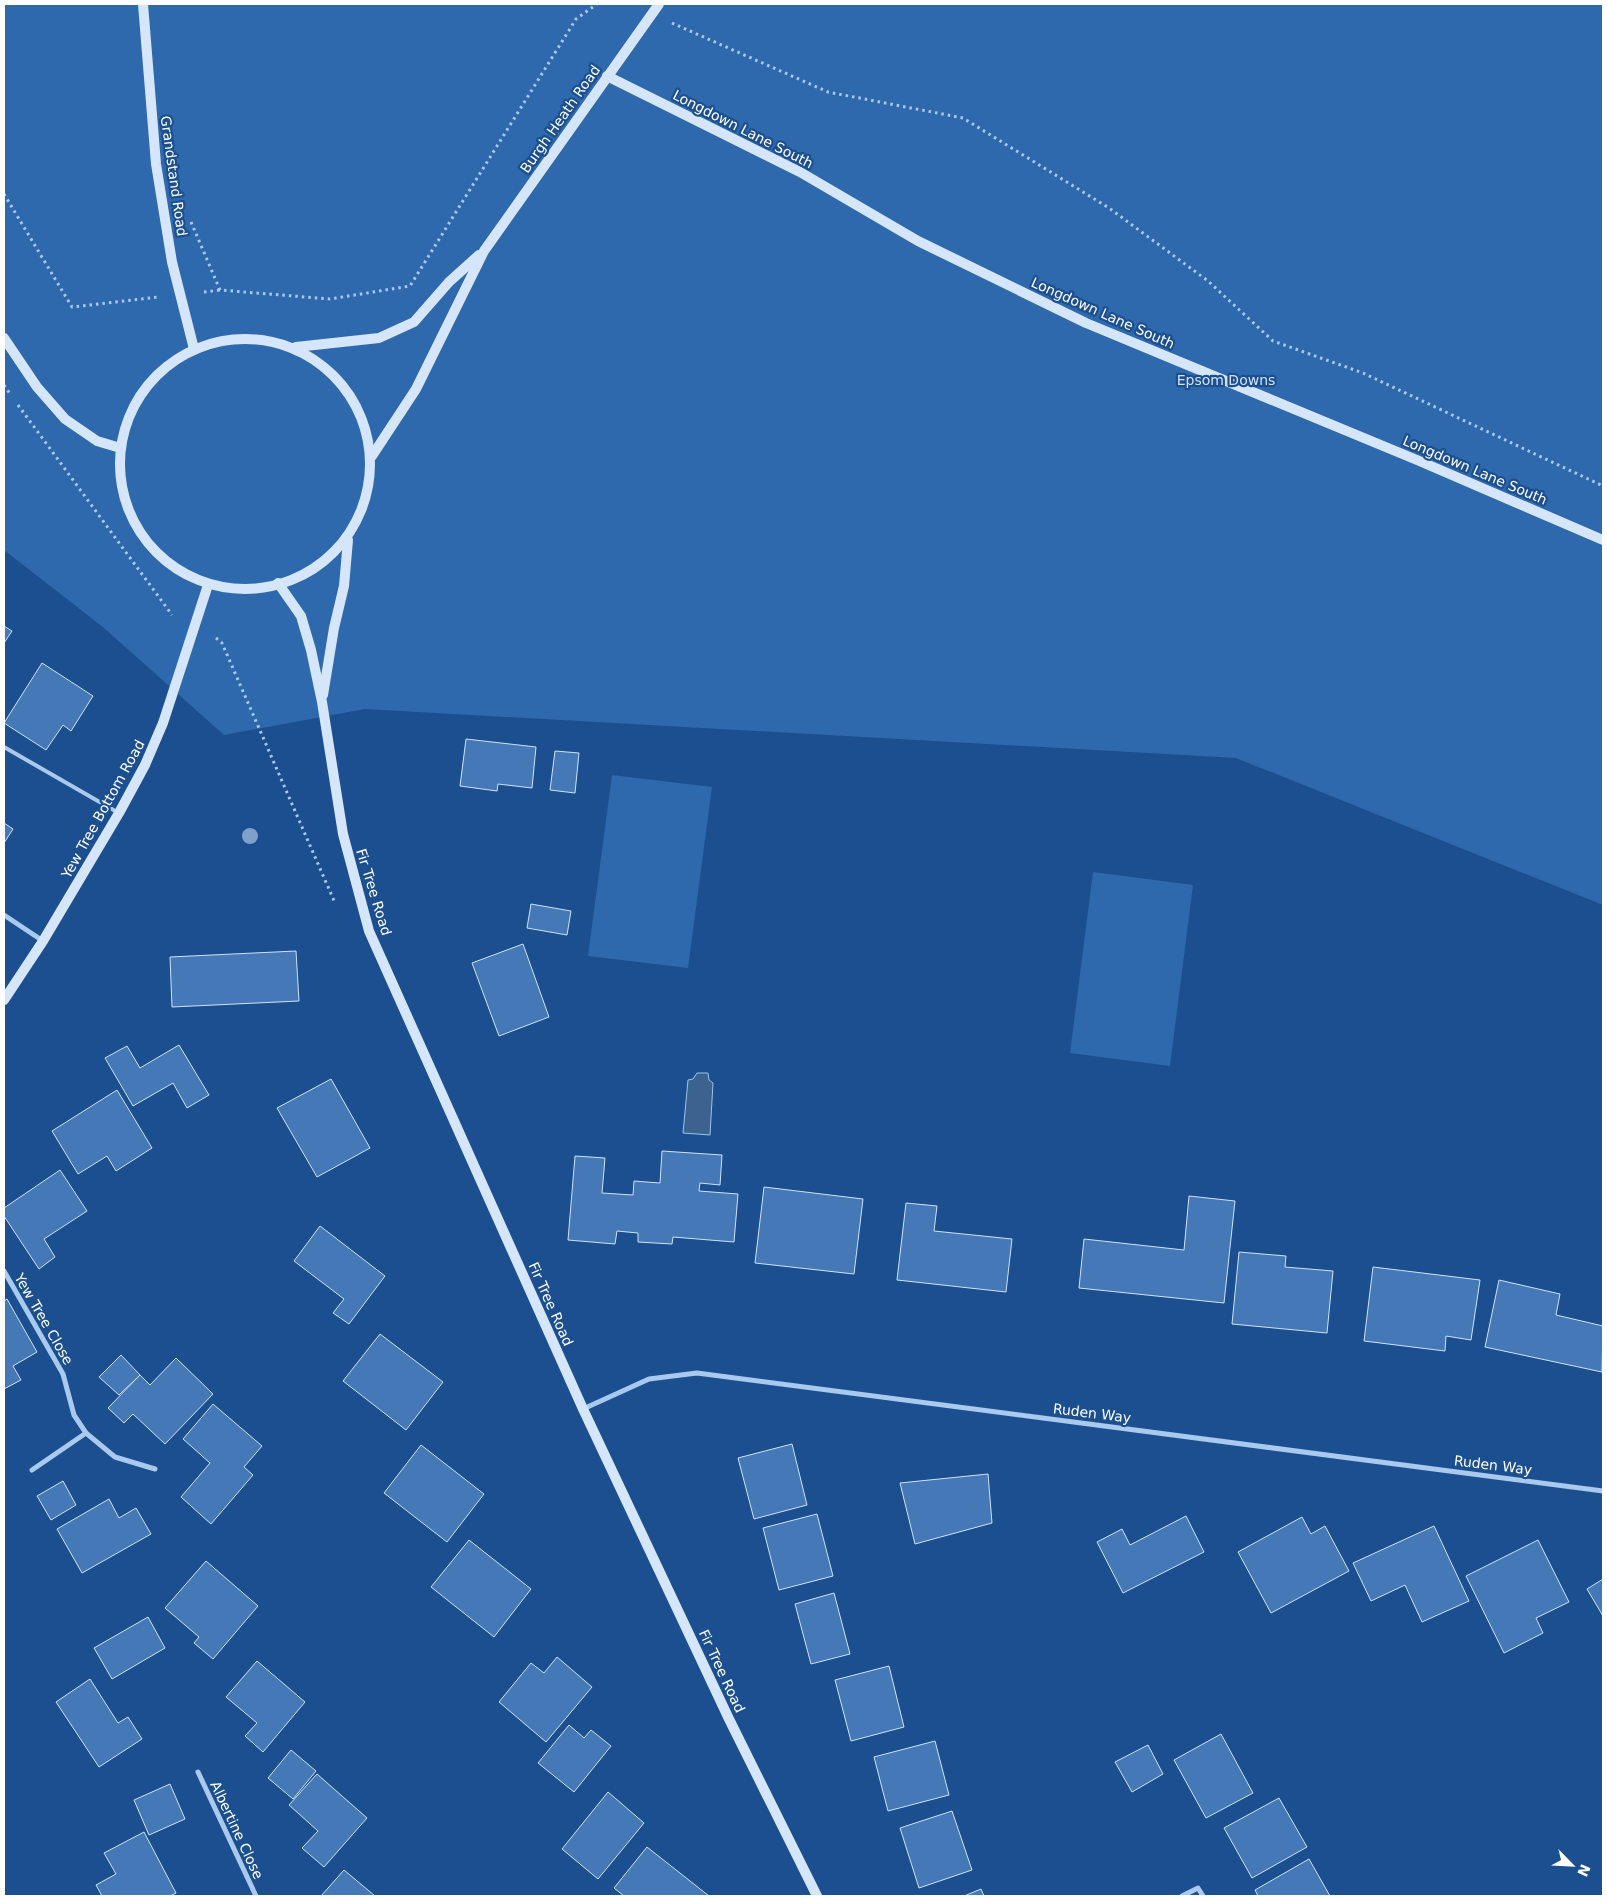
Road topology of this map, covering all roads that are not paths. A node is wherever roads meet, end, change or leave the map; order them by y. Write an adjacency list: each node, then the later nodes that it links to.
1 (143, 4): 7 (main road, Grandstand Road)
2 (659, 4): 3 (main road, Burgh Heath Road)
3 (607, 76): 4 (main road, Burgh Heath Road); 11 (main road, Longdown Lane South)
4 (484, 251): 6 (main road, Burgh Heath Road); 9 (main road, Burgh Heath Road)
5 (4, 338): 8 (main road)
6 (296, 347): 7 (main road); 9 (main road)
7 (194, 349): 8 (main road)
8 (117, 447): 13 (main road)
9 (372, 456): 10 (main road)
10 (348, 540): 12 (main road); 14 (main road, Fir Tree Road)
11 (1603, 540)
12 (278, 583): 13 (main road); 14 (main road, Fir Tree Road)
13 (207, 588): 16 (main road, Yew Tree Bottom Road)
14 (322, 702): 21 (main road, Fir Tree Road)
15 (4, 747): 16 (lane)
16 (119, 813): 18 (main road, Yew Tree Bottom Road)
17 (4, 915): 18 (street)
18 (43, 941): 19 (main road, Yew Tree Bottom Road)
19 (4, 1000)
20 (4, 1271): 22 (street, Yew Tree Close)
21 (583, 1409): 25 (street, Ruden Way); 28 (main road, Fir Tree Road)
22 (86, 1433): 23 (street, Yew Tree Close); 24 (street)
23 (155, 1469)
24 (32, 1470)
25 (1603, 1491)
26 (198, 1772): 27 (street, Albertine Close)
27 (256, 1896)
28 (817, 1896)
29 (1182, 1896): 30 (street)
30 (1203, 1896)

